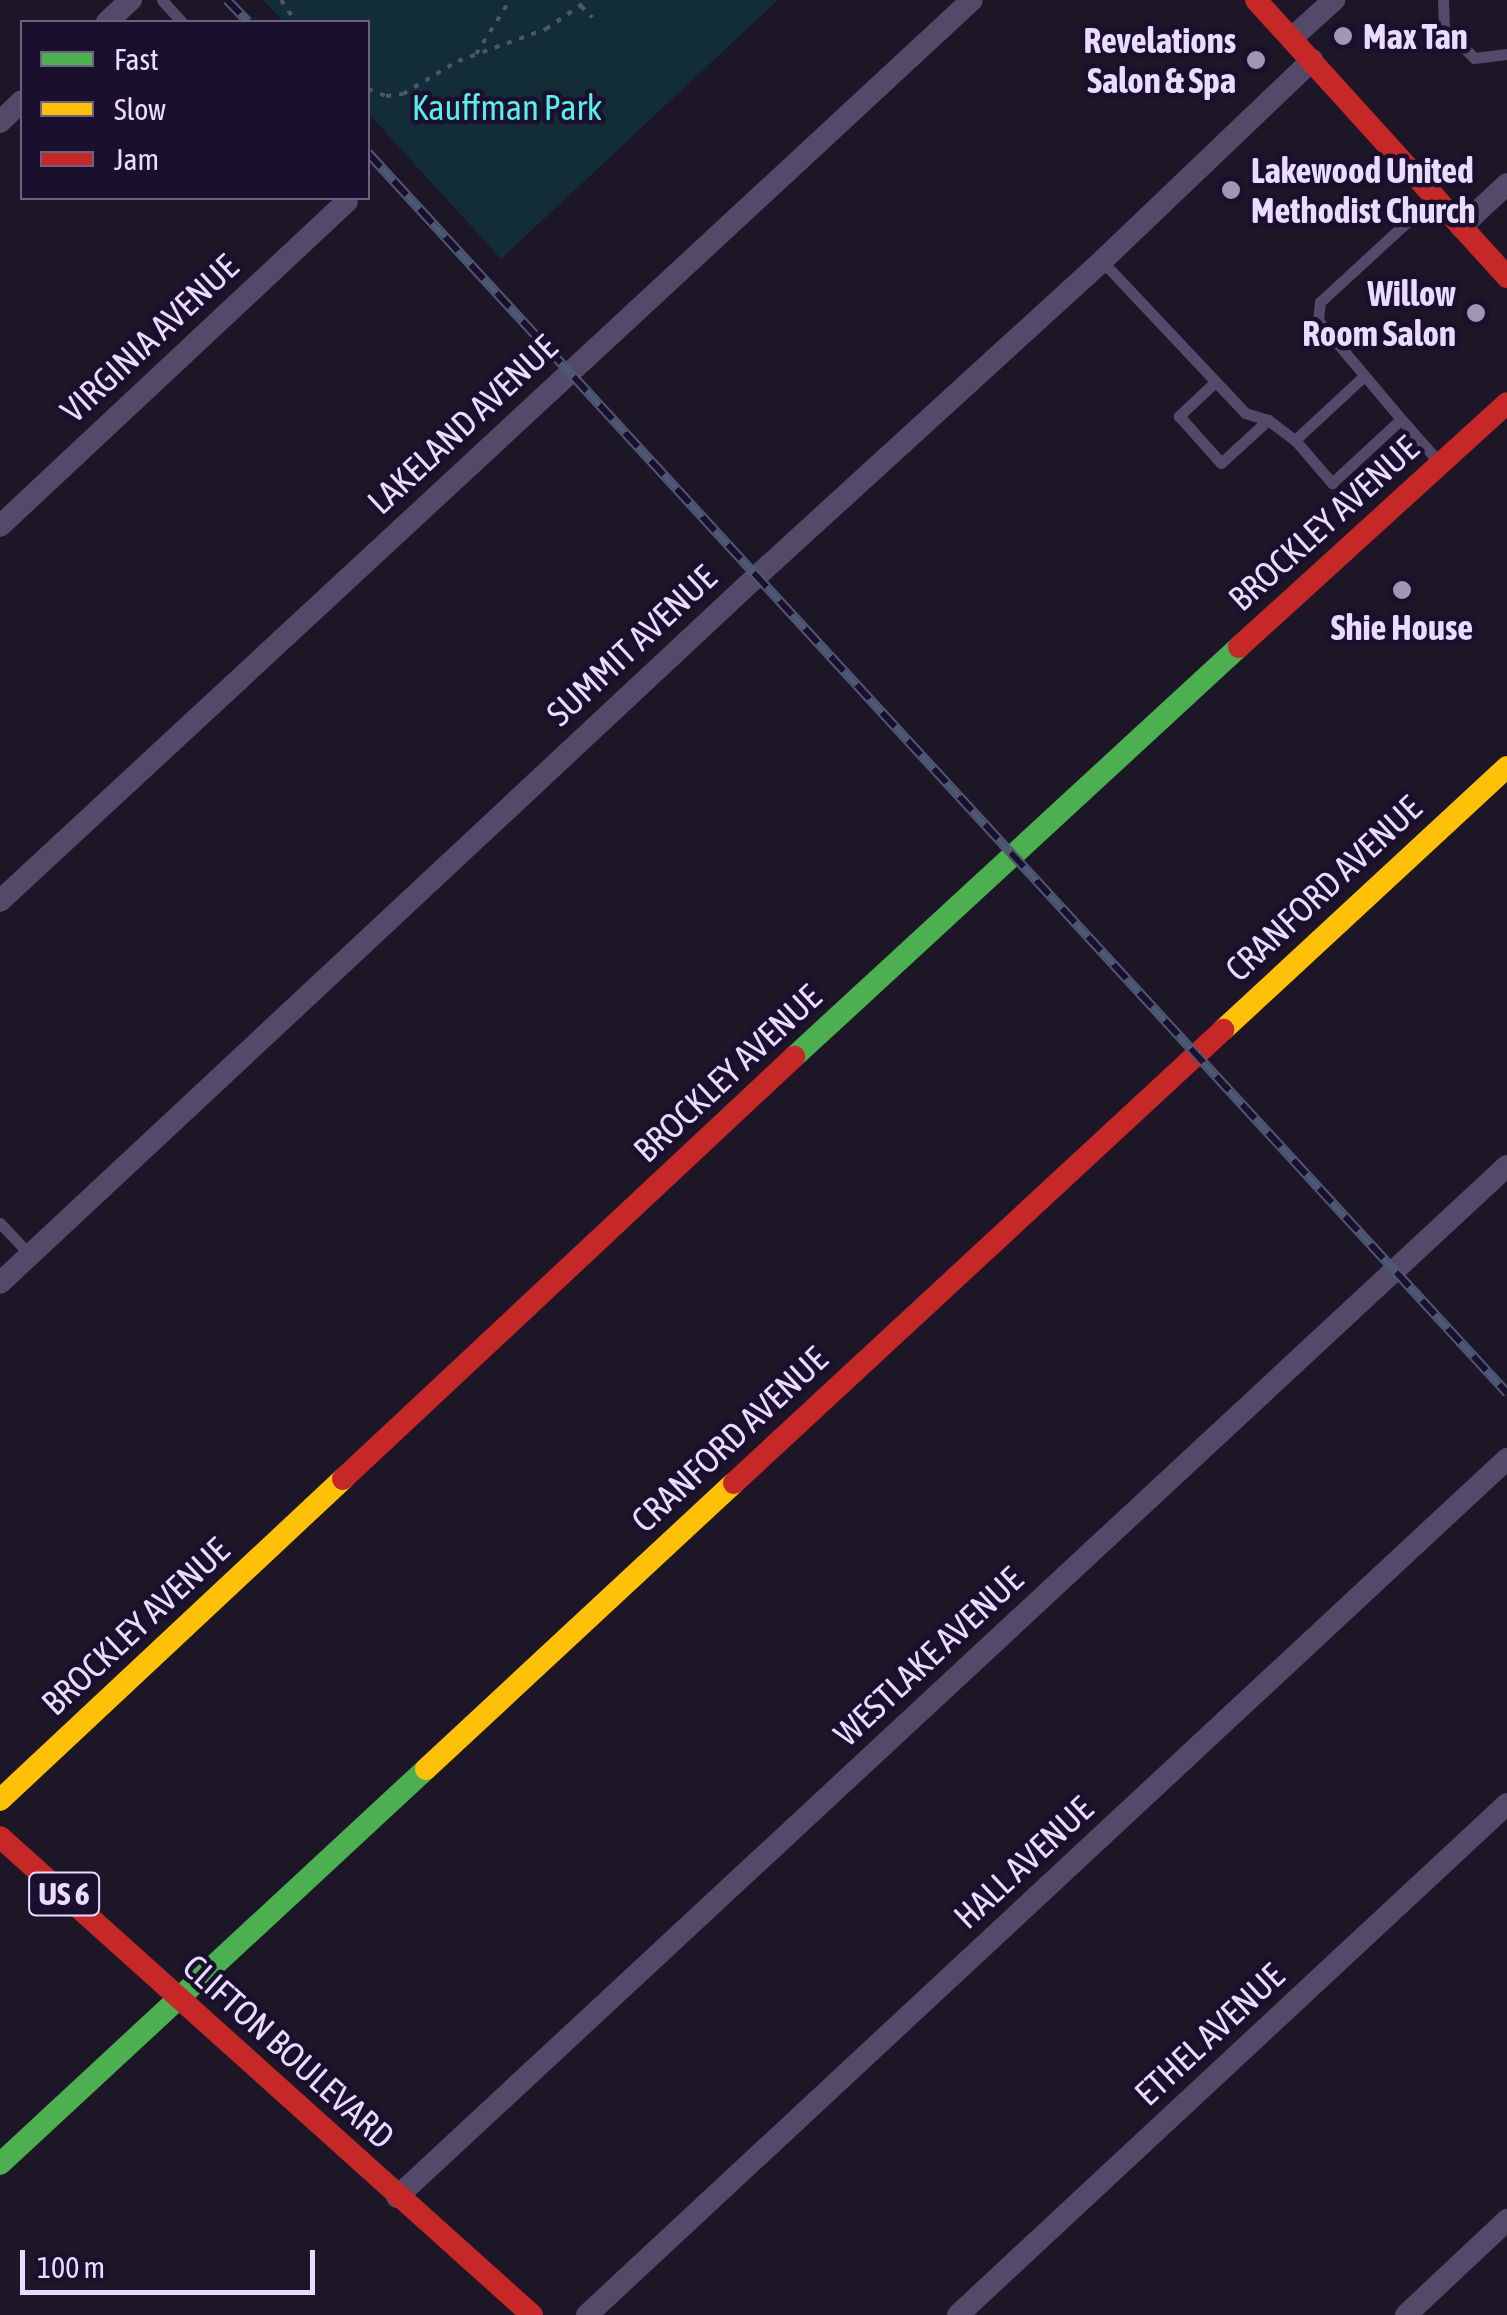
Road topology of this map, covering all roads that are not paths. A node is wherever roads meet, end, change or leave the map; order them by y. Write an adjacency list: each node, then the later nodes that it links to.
1 (131, 0): 7 (street)
2 (162, 0): 8 (lane)
3 (972, 0): 29 (street, LAKELAND AVENUE)
4 (1256, 0): 9 (street)
5 (1334, 0): 9 (street)
6 (1443, 0): 10 (lane)
7 (109, 20)
8 (180, 20)
9 (1292, 38): 11 (street)
10 (1507, 54)
11 (1312, 60): 15 (street); 18 (street, SUMMIT AVENUE)
12 (20, 104): 13 (street)
13 (0, 122)
14 (1505, 189): 17 (street)
15 (1434, 198): 17 (street); 20 (lane)
16 (345, 200): 27 (street, VIRGINIA AVENUE)
17 (1461, 227): 19 (street)
18 (1102, 261): 21 (lane); 32 (street, SUMMIT AVENUE)
19 (1507, 277)
20 (1363, 377): 23 (lane); 25 (lane)
21 (1215, 382): 24 (lane); 24 (lane)
22 (1507, 403): 26 (street, BROCKLEY AVENUE)
23 (1401, 419): 25 (lane); 26 (lane)
24 (1268, 420): 25 (lane)
25 (1294, 440)
26 (1440, 464): 35 (street, BROCKLEY AVENUE)
27 (0, 526)
28 (1507, 767): 38 (street, CRANFORD AVENUE)
29 (0, 901)
30 (1507, 1166): 40 (street, WESTLAKE AVENUE)
31 (0, 1223): 32 (lane)
32 (30, 1254): 33 (street, SUMMIT AVENUE)
33 (0, 1283)
34 (1507, 1460): 43 (street, HALL AVENUE)
35 (0, 1800)
36 (1507, 1804): 44 (street, ETHEL AVENUE)
37 (0, 1836): 38 (street, CLIFTON BOULEVARD / US 6)
38 (179, 1998): 39 (street, CRANFORD AVENUE); 40 (street, CLIFTON BOULEVARD / US 6)
39 (0, 2164)
40 (397, 2197): 42 (street, CLIFTON BOULEVARD / US 6)
41 (1507, 2220): 45 (street)
42 (532, 2315)
43 (587, 2315)
44 (958, 2315)
45 (1406, 2315)

